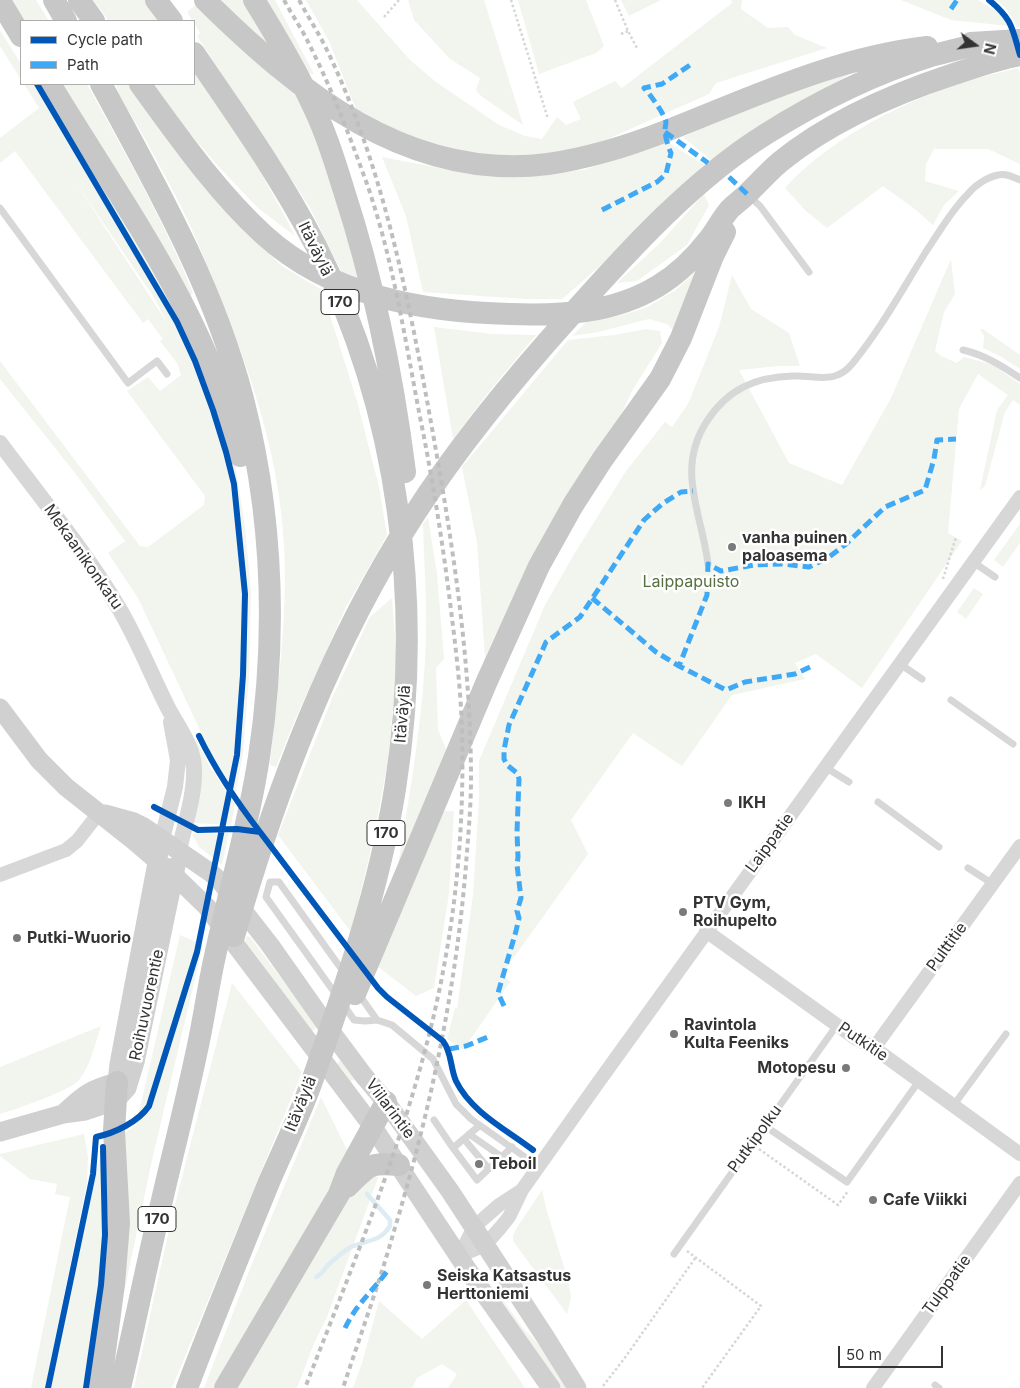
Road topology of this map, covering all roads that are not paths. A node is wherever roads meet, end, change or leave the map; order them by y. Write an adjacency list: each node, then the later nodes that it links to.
1 (54, 0): 7 (highway)
2 (79, 0): 8 (highway)
3 (156, 0): 9 (highway)
4 (205, 0): 12 (highway)
5 (254, 0): 31 (highway)
6 (0, 1): 10 (highway)
7 (65, 20)
8 (93, 20)
9 (171, 20)
10 (20, 34)
11 (1020, 40): 12 (highway)
12 (985, 42): 53 (highway)
13 (195, 54): 31 (highway, Itäväylä / 170)
14 (1020, 55): 19 (highway)
15 (51, 85): 29 (highway)
16 (102, 85): 29 (highway)
17 (141, 85): 19 (highway)
18 (1020, 180): 28 (lane)
19 (747, 194): 21 (lane); 52 (highway)
20 (0, 208): 23 (lane)
21 (809, 272)
22 (963, 350): 24 (lane)
23 (167, 374)
24 (1020, 378)
25 (0, 443): 35 (street, Mekaanikonkatu)
26 (1020, 497): 27 (street, Laippatie)
27 (973, 562): 30 (lane); 32 (street, Laippatie)
28 (708, 564)
29 (269, 566): 53 (highway)
30 (995, 578)
31 (406, 583): 52 (highway, Itäväylä / 170)
32 (900, 664): 33 (lane); 38 (street, Laippatie)
33 (922, 679)
34 (951, 700): 37 (lane)
35 (166, 705): 42 (street, Mekaanikonkatu); 45 (street, Mekaanikonkatu)
36 (0, 708): 41 (main road, Viilarintie)
37 (1013, 744)
38 (825, 767): 39 (lane); 51 (street, Laippatie)
39 (849, 782)
40 (878, 802): 44 (lane)
41 (99, 813): 42 (main road, Viilarintie); 46 (main road, Viilarintie); 48 (street)
42 (162, 839): 45 (main road, Viilarintie); 46 (main road, Roihuvuorentie)
43 (1020, 846): 50 (street, Pulttitie)
44 (939, 847)
45 (179, 850): 49 (main road, Roihuvuorentie); 60 (main road, Viilarintie)
46 (158, 861): 49 (main road, Viilarintie); 59 (main road, Roihuvuorentie)
47 (968, 868): 50 (lane)
48 (0, 875)
49 (174, 876): 59 (main road, Roihuvuorentie); 65 (main road, Viilarintie)
50 (993, 884): 57 (street, Pulttitie)
51 (706, 931): 55 (street, Putkitie); 73 (street, Laippatie)
52 (362, 956): 84 (highway, Itäväylä)
53 (219, 965): 83 (highway, 170)
54 (377, 1020): 54 (lane); 63 (lane)
55 (837, 1025): 57 (street, Putkitie); 64 (lane, Putkipolku)
56 (1006, 1034): 61 (lane)
57 (874, 1048): 58 (street, Putkitie)
58 (919, 1081): 61 (street, Putkitie); 64 (lane)
59 (116, 1092): 66 (main road); 82 (highway)
60 (386, 1102): 65 (highway); 78 (main road, Viilarintie)
61 (953, 1106): 70 (street, Putkitie)
62 (434, 1120): 68 (lane)
63 (479, 1126): 67 (lane); 69 (lane)
64 (765, 1126): 80 (lane, Putkipolku)
65 (373, 1127): 72 (main road, Viilarintie); 77 (highway)
66 (0, 1132)
67 (467, 1137): 68 (lane); 71 (lane); 74 (lane)
68 (453, 1148): 74 (lane)
69 (512, 1148): 71 (lane); 73 (lane)
70 (1020, 1154)
71 (502, 1157): 74 (lane)
72 (399, 1165): 77 (highway); 81 (main road, Viilarintie)
73 (539, 1167): 76 (street, Laippatie)
74 (489, 1169)
75 (1020, 1183): 88 (street, Tulppatie)
76 (522, 1190): 78 (street, Laippatie); 79 (street, Laippatie)
77 (339, 1194): 85 (highway)
78 (474, 1227): 79 (main road, Viilarintie); 81 (street, Laippatie)
79 (485, 1245): 81 (street, Laippatie); 87 (main road, Viilarintie)
80 (674, 1254)
81 (459, 1256): 86 (main road, Viilarintie)
82 (100, 1388)
83 (120, 1388)
84 (187, 1388)
85 (225, 1388)
86 (551, 1388)
87 (577, 1388)
88 (873, 1388)

